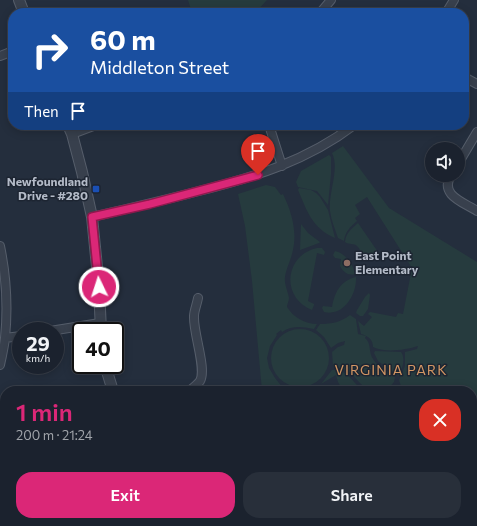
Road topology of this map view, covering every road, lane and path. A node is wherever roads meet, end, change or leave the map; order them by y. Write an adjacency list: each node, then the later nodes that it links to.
1 (331, 0): 2 (street)
2 (324, 8)
3 (70, 130): 11 (street)
4 (271, 130): 8 (street)
5 (347, 130): 8 (street)
6 (477, 132): 7 (street)
7 (465, 152)
8 (282, 166): 11 (street)
9 (448, 182): 10 (street)
10 (477, 211)
11 (92, 217): 14 (street)
12 (0, 246): 16 (street)
13 (198, 298): 20 (street)
14 (100, 322)
15 (12, 337): 16 (street)
16 (5, 338): 17 (street)
17 (0, 365)
18 (108, 374): 19 (street)
19 (111, 386)
20 (196, 386)

